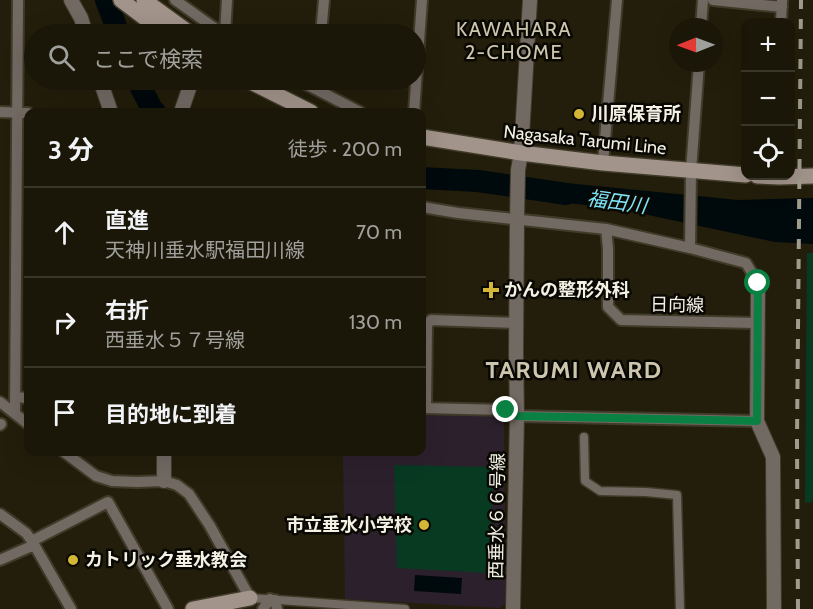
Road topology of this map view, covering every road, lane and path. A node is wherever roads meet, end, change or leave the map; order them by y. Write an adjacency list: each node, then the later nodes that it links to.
1 (18, 0): 34 (street)
2 (70, 0): 15 (street)
3 (144, 0): 17 (main road)
4 (175, 0): 18 (street)
5 (227, 0): 19 (street)
6 (324, 0): 20 (street)
7 (422, 0): 21 (street)
8 (530, 0): 36 (street, 西垂水６６号線)
9 (617, 0): 37 (street)
10 (703, 0): 14 (street)
11 (713, 0): 13 (street)
12 (123, 2): 16 (main road)
13 (782, 4)
14 (702, 18)
15 (83, 24)
16 (153, 24)
17 (177, 24)
18 (210, 24)
19 (225, 24)
20 (322, 24)
21 (420, 24)
22 (698, 72): 41 (street)
23 (103, 90): 29 (street)
24 (189, 90): 28 (street)
25 (267, 90): 30 (main road)
26 (325, 90): 31 (street)
27 (416, 90): 32 (street)
28 (183, 107)
29 (110, 108)
30 (303, 108)
31 (354, 108)
32 (414, 108)
33 (0, 112): 34 (street)
34 (23, 112): 50 (street)
35 (426, 138): 36 (main road, Nagasaka Tarumi Line)
36 (521, 153): 37 (main road, Nagasaka Tarumi Line); 43 (street, 西垂水６６号線)
37 (603, 164): 41 (main road, Nagasaka Tarumi Line)
38 (741, 175): 41 (main road, Nagasaka Tarumi Line)
39 (795, 176): 40 (main road)
40 (813, 176)
41 (691, 178): 45 (street)
42 (426, 208): 43 (street)
43 (517, 213): 44 (street); 47 (street, 西垂水６６号線)
44 (606, 229): 45 (street); 48 (street, 日向線)
45 (690, 248): 46 (street)
46 (758, 283): 48 (street)
47 (516, 322): 49 (street); 55 (street, 西垂水６６号線)
48 (758, 323): 57 (street)
49 (426, 353)
50 (15, 397): 51 (street); 54 (street)
51 (24, 398)
52 (0, 402): 54 (street)
53 (426, 408): 55 (street)
54 (15, 413): 56 (street)
55 (517, 416): 57 (street); 71 (street, 西垂水６６号線)
56 (24, 421)
57 (757, 421): 73 (street)
58 (584, 437): 72 (street)
59 (69, 456): 61 (street)
60 (164, 456): 61 (street)
61 (165, 481): 65 (street)
62 (0, 514): 63 (street)
63 (33, 543): 64 (street); 67 (street); 68 (street)
64 (0, 560)
65 (250, 598): 66 (street); 69 (main road)
66 (271, 604): 70 (street)
67 (71, 609)
68 (168, 609)
69 (193, 609)
70 (405, 609)
71 (513, 609)
72 (680, 609)
73 (774, 609)

